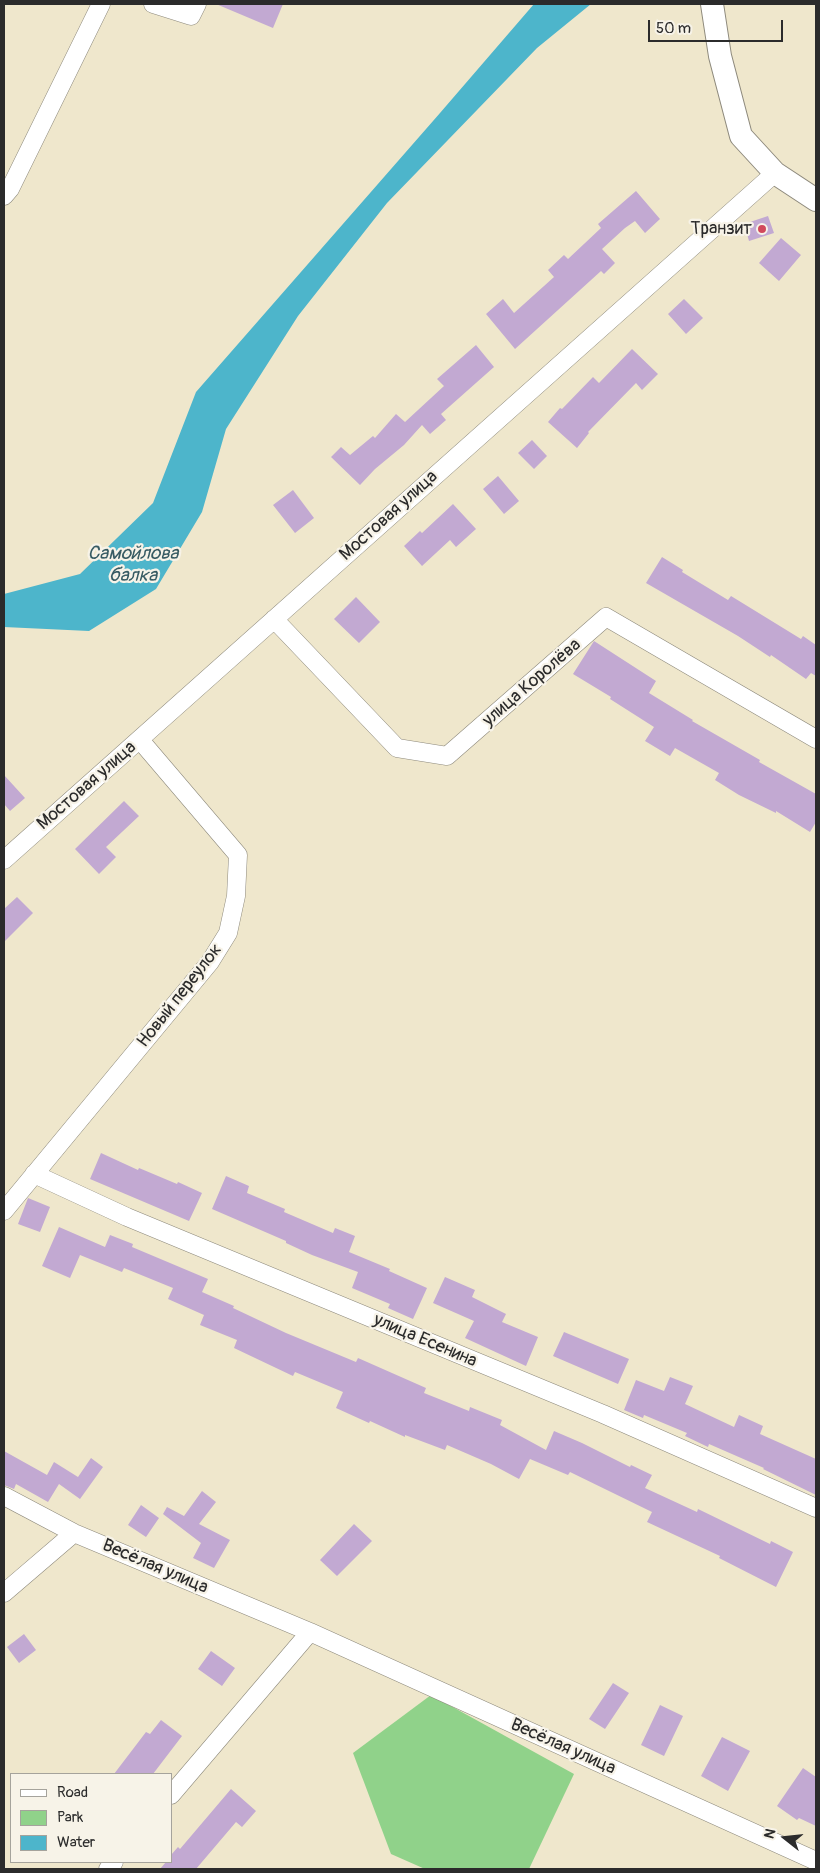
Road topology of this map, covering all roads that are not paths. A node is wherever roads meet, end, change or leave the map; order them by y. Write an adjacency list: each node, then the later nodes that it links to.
1 (101, 4): 6 (street)
2 (153, 4): 3 (street)
3 (197, 4)
4 (712, 4): 5 (main road)
5 (775, 173): 7 (main road); 8 (street, Мостовая улица)
6 (4, 196)
7 (816, 200)
8 (274, 619): 9 (street, улица Королёва); 10 (street, Мостовая улица)
9 (816, 738)
10 (140, 740): 11 (street, Мостовая улица); 12 (street, Новый переулок)
11 (4, 860)
12 (34, 1174): 13 (street, Новый переулок); 15 (street, улица Есенина)
13 (4, 1211)
14 (4, 1496): 16 (street, Весёлая улица)
15 (816, 1508)
16 (74, 1533): 17 (street); 18 (street, Весёлая улица)
17 (4, 1593)
18 (310, 1632): 19 (street); 20 (street, Весёлая улица)
19 (172, 1794)
20 (816, 1861)

